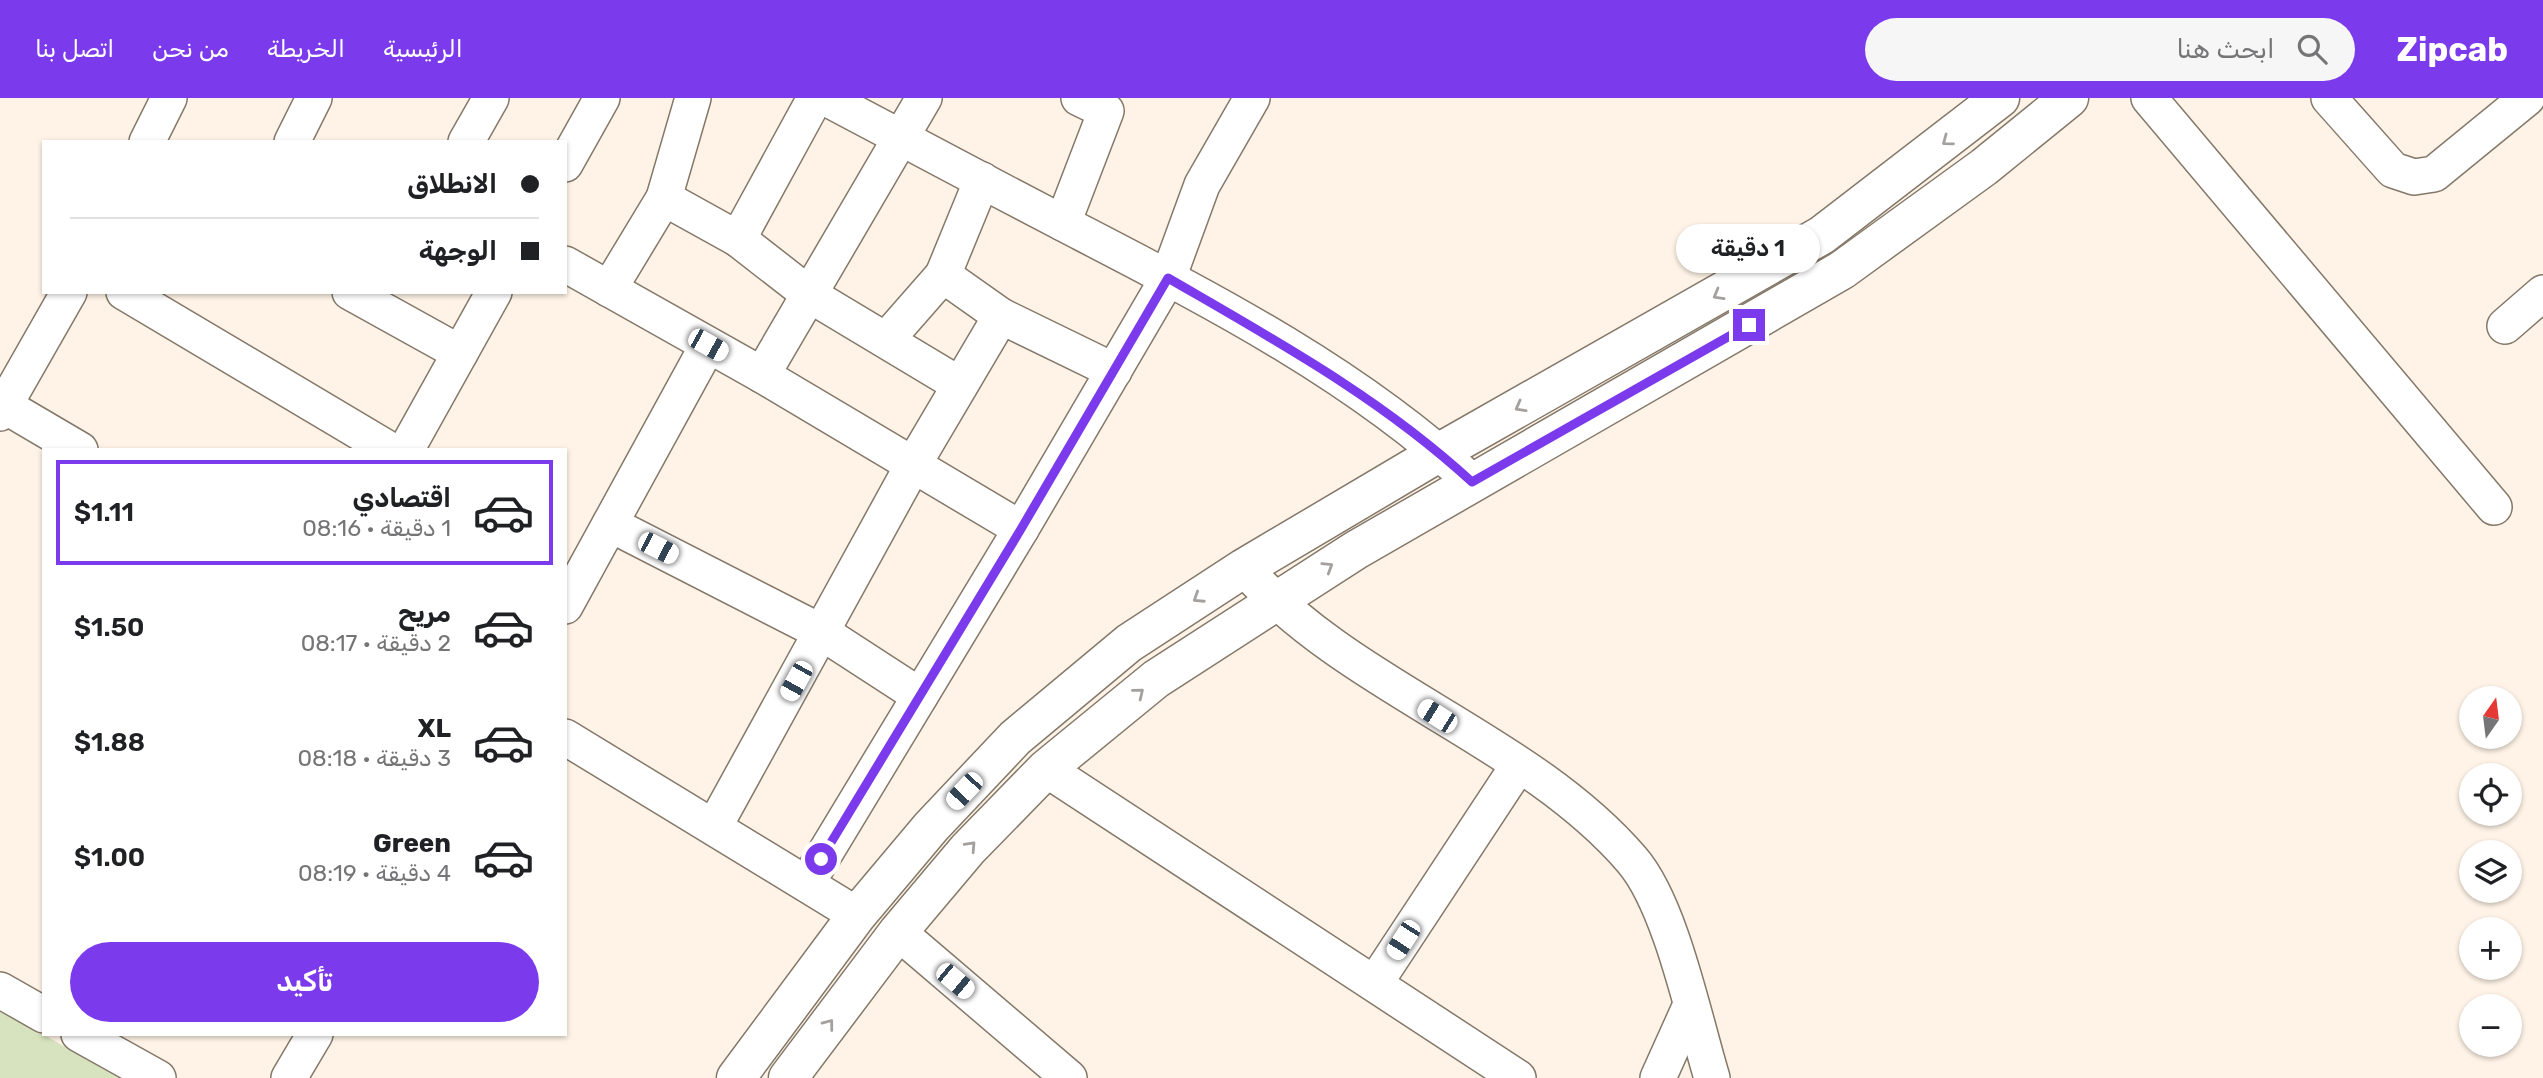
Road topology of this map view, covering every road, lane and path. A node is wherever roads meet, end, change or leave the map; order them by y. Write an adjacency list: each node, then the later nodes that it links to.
1 (169, 98): 17 (street)
2 (314, 98): 18 (street)
3 (491, 98): 19 (street)
4 (602, 98): 20 (street)
5 (693, 98): 22 (street)
6 (815, 98): 24 (street)
7 (826, 98): 16 (street)
8 (925, 98): 16 (street)
9 (2000, 98): 47 (main road, one-way to 47)
10 (2069, 98): 49 (main road)
11 (2149, 98): 50 (street)
12 (2329, 98): 13 (street)
13 (2527, 98)
14 (1248, 99): 27 (street)
15 (1100, 102): 23 (street)
16 (902, 138): 21 (street); 33 (street)
17 (148, 140)
18 (293, 140)
19 (468, 140)
20 (567, 160)
21 (982, 180): 23 (street); 26 (street)
22 (664, 198): 24 (street); 28 (street)
23 (1063, 223): 27 (street)
24 (738, 239): 33 (street)
25 (567, 265): 28 (street)
26 (943, 275): 35 (street); 37 (street)
27 (1168, 278): 40 (street); 47 (street)
28 (609, 289): 38 (street)
29 (2543, 293): 36 (street)
30 (68, 294): 43 (street)
31 (127, 294): 45 (street)
32 (493, 294): 39 (street)
33 (810, 295): 37 (street); 41 (street)
34 (369, 297): 39 (street)
35 (1001, 316): 40 (street); 42 (street)
36 (2505, 326)
37 (886, 341): 42 (street)
38 (708, 345): 41 (street); 51 (street)
39 (460, 354): 46 (street)
40 (1114, 371): 52 (street)
41 (762, 375): 48 (street)
42 (960, 385): 48 (street)
43 (1, 407): 44 (street)
44 (76, 448)
45 (387, 448)
46 (407, 448)
47 (1440, 452): 49 (street); 53 (main road)
48 (913, 465): 52 (street); 56 (street)
49 (1472, 482): 54 (main road, one-way to 49)
50 (2494, 507)
51 (610, 524): 55 (street); 56 (street)
52 (1021, 529): 57 (street)
53 (1244, 568): 54 (street); 63 (main road, one-way to 63)
54 (1273, 601): 59 (street); 60 (main road, one-way to 54)
55 (567, 602)
56 (823, 633): 57 (street); 61 (street)
57 (920, 696): 62 (street)
58 (567, 738): 61 (street)
59 (1518, 766): 65 (street); 67 (street)
60 (1046, 769): 64 (main road, one-way to 60); 65 (street)
61 (714, 827): 62 (street)
62 (807, 883): 63 (street)
63 (858, 915): 73 (main road)
64 (898, 933): 74 (main road, one-way to 64); 75 (street)
65 (1375, 984): 76 (street)
66 (0, 990): 68 (street)
67 (1690, 1007): 77 (street); 78 (street)
68 (42, 1014)
69 (83, 1036): 71 (street)
70 (314, 1036): 72 (street)
71 (158, 1078)
72 (289, 1078)
73 (736, 1078)
74 (788, 1078)
75 (1069, 1078)
76 (1518, 1078)
77 (1658, 1078)
78 (1712, 1078)

